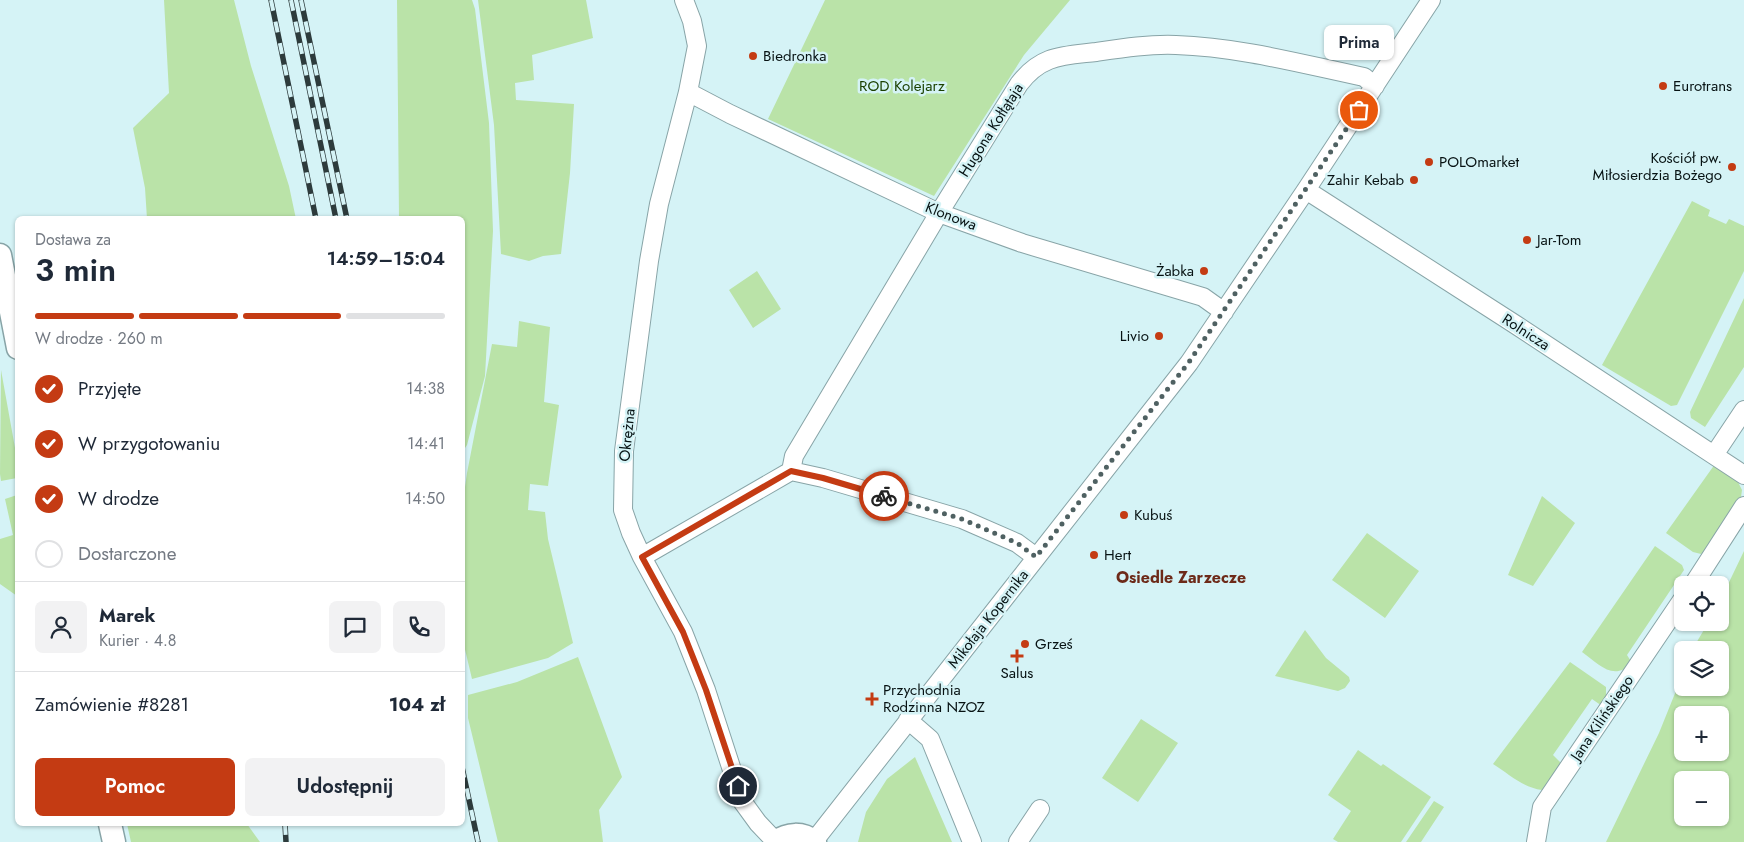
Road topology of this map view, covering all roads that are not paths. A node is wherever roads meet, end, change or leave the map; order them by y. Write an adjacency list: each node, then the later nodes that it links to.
1 (684, 0): 4 (street, Okrężna)
2 (1431, 0): 3 (street, Mikołaja Kopernika)
3 (1375, 86): 5 (street, Mikołaja Kopernika); 6 (street, Hugona Kołłątaja)
4 (688, 92): 6 (street, Klonowa); 15 (street, Okrężna)
5 (1306, 190): 8 (street, Mikołaja Kopernika); 11 (street, Rolnicza)
6 (939, 213): 8 (street, Klonowa); 12 (street, Hugona Kołłątaja)
7 (0, 255): 9 (main road)
8 (1224, 312): 16 (street, Mikołaja Kopernika)
9 (15, 332)
10 (1744, 410): 11 (street)
11 (1714, 455): 13 (street, Rolnicza)
12 (791, 471): 15 (street); 16 (street)
13 (1744, 475)
14 (1744, 506): 17 (street)
15 (642, 557): 24 (street, Okrężna)
16 (1036, 557): 19 (street, Mikołaja Kopernika)
17 (1699, 576)
18 (1674, 612): 27 (street, Jana Kilińskiego)
19 (908, 720): 22 (street, Mikołaja Kopernika); 25 (street)
20 (1040, 809): 26 (street)
21 (110, 826): 23 (main road)
22 (814, 841): 24 (main road)
23 (114, 842)
24 (775, 842)
25 (972, 842)
26 (1018, 842)
27 (1536, 842)

